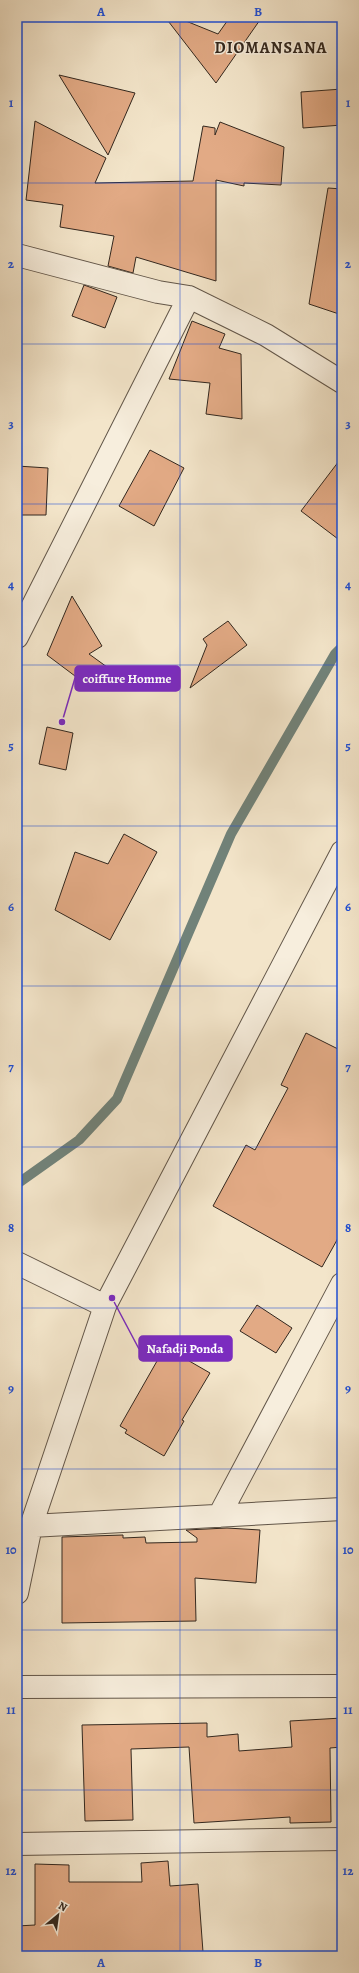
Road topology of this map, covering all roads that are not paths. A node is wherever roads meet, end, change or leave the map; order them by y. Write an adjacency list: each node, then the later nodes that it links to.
1 (17, 256): 2 (street)
2 (189, 297): 3 (street); 4 (street)
3 (342, 382)
4 (17, 637)
5 (342, 852): 8 (street)
6 (17, 1263): 8 (street)
7 (342, 1284): 10 (street)
8 (105, 1306): 11 (street)
9 (342, 1509): 10 (street)
10 (219, 1516): 11 (street)
11 (31, 1526): 12 (street)
12 (17, 1593)
13 (342, 1686): 14 (street)
14 (17, 1687)
15 (342, 1839): 16 (street)
16 (17, 1844)

